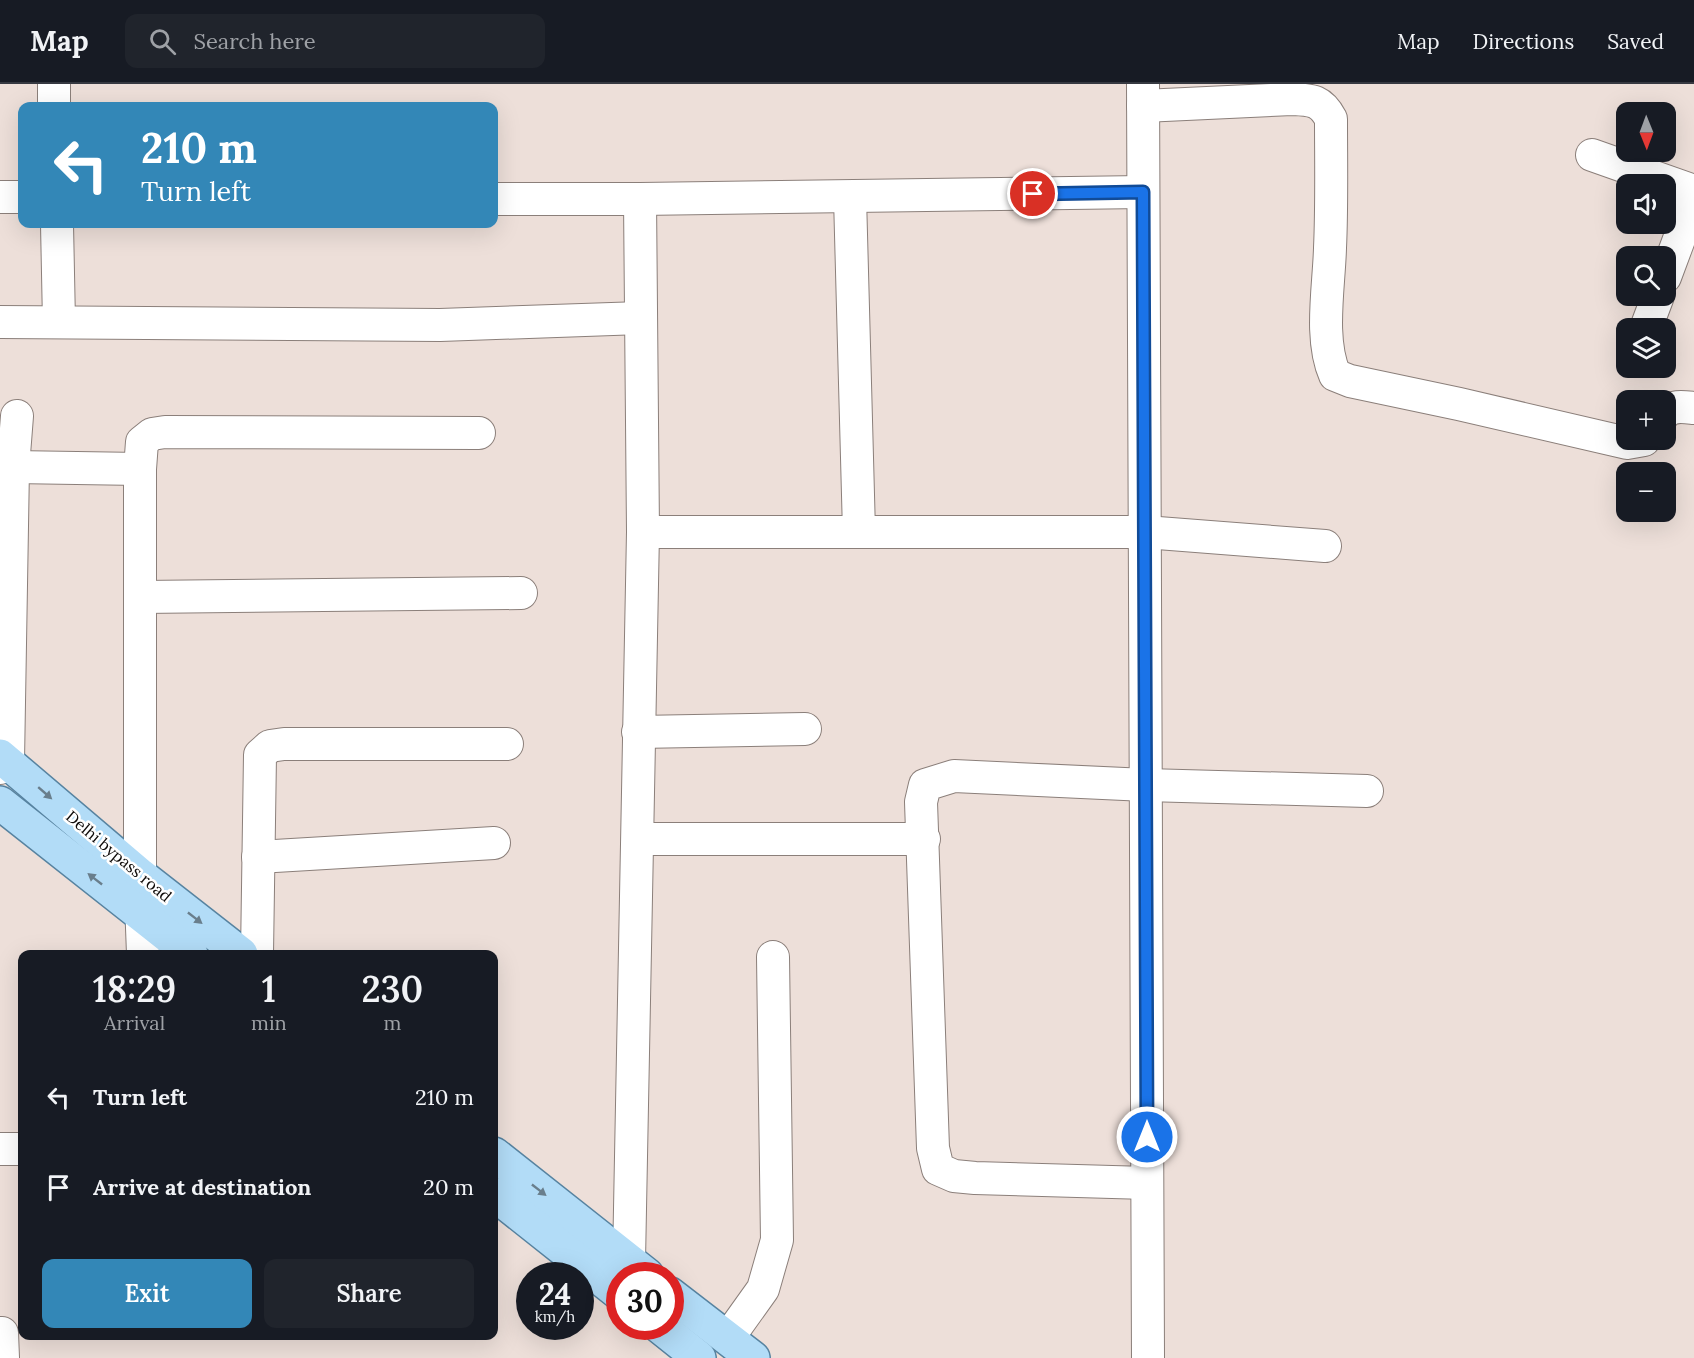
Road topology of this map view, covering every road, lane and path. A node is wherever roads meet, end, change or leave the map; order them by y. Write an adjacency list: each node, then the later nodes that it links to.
1 (54, 84): 3 (street)
2 (1143, 95): 6 (street); 22 (street)
3 (54, 102)
4 (1592, 155): 5 (street)
5 (1694, 191)
6 (1143, 192): 9 (street); 27 (street)
7 (0, 197): 8 (street)
8 (18, 197)
9 (850, 197): 11 (street); 25 (street)
10 (498, 199): 11 (street)
11 (640, 199): 15 (street)
12 (1694, 199): 14 (street)
13 (57, 228): 17 (street)
14 (1676, 247)
15 (641, 318): 17 (street); 26 (street)
16 (0, 322): 17 (street)
17 (59, 322)
18 (1676, 408): 19 (street)
19 (1694, 408)
20 (17, 416): 23 (street)
21 (479, 433): 24 (street)
22 (1616, 440)
23 (13, 467): 24 (street); 34 (street)
24 (140, 469): 30 (street)
25 (859, 531): 26 (street); 27 (street)
26 (642, 532): 32 (street)
27 (1145, 532): 28 (street); 35 (street)
28 (1325, 546)
29 (521, 593): 30 (street)
30 (141, 597): 42 (street)
31 (805, 729): 32 (street)
32 (638, 732): 38 (street)
33 (507, 744): 41 (street)
34 (3, 762): 42 (main road, Delhi bypass road, one-way to 42)
35 (1146, 785): 36 (street); 39 (street); 52 (street)
36 (1367, 791)
37 (0, 803): 43 (main road, Delhi bypass road, one-way to 37)
38 (638, 839): 39 (street); 55 (street)
39 (924, 839): 52 (street)
40 (494, 843): 41 (street)
41 (258, 857): 47 (street)
42 (140, 874): 43 (street); 46 (main road, Delhi bypass road, one-way to 46)
43 (142, 915): 44 (street); 45 (main road, Delhi bypass road)
44 (143, 950)
45 (186, 950)
46 (235, 950)
47 (257, 950)
48 (773, 957): 59 (street)
49 (0, 1149): 50 (street)
50 (18, 1149)
51 (498, 1157): 54 (main road, one-way to 54)
52 (1147, 1183): 61 (street)
53 (498, 1197): 56 (main road)
54 (630, 1262)
55 (638, 1262)
56 (606, 1283)
57 (684, 1304): 59 (main road)
58 (676, 1340): 60 (main road)
59 (741, 1348)
60 (699, 1358)
61 (1149, 1358)

